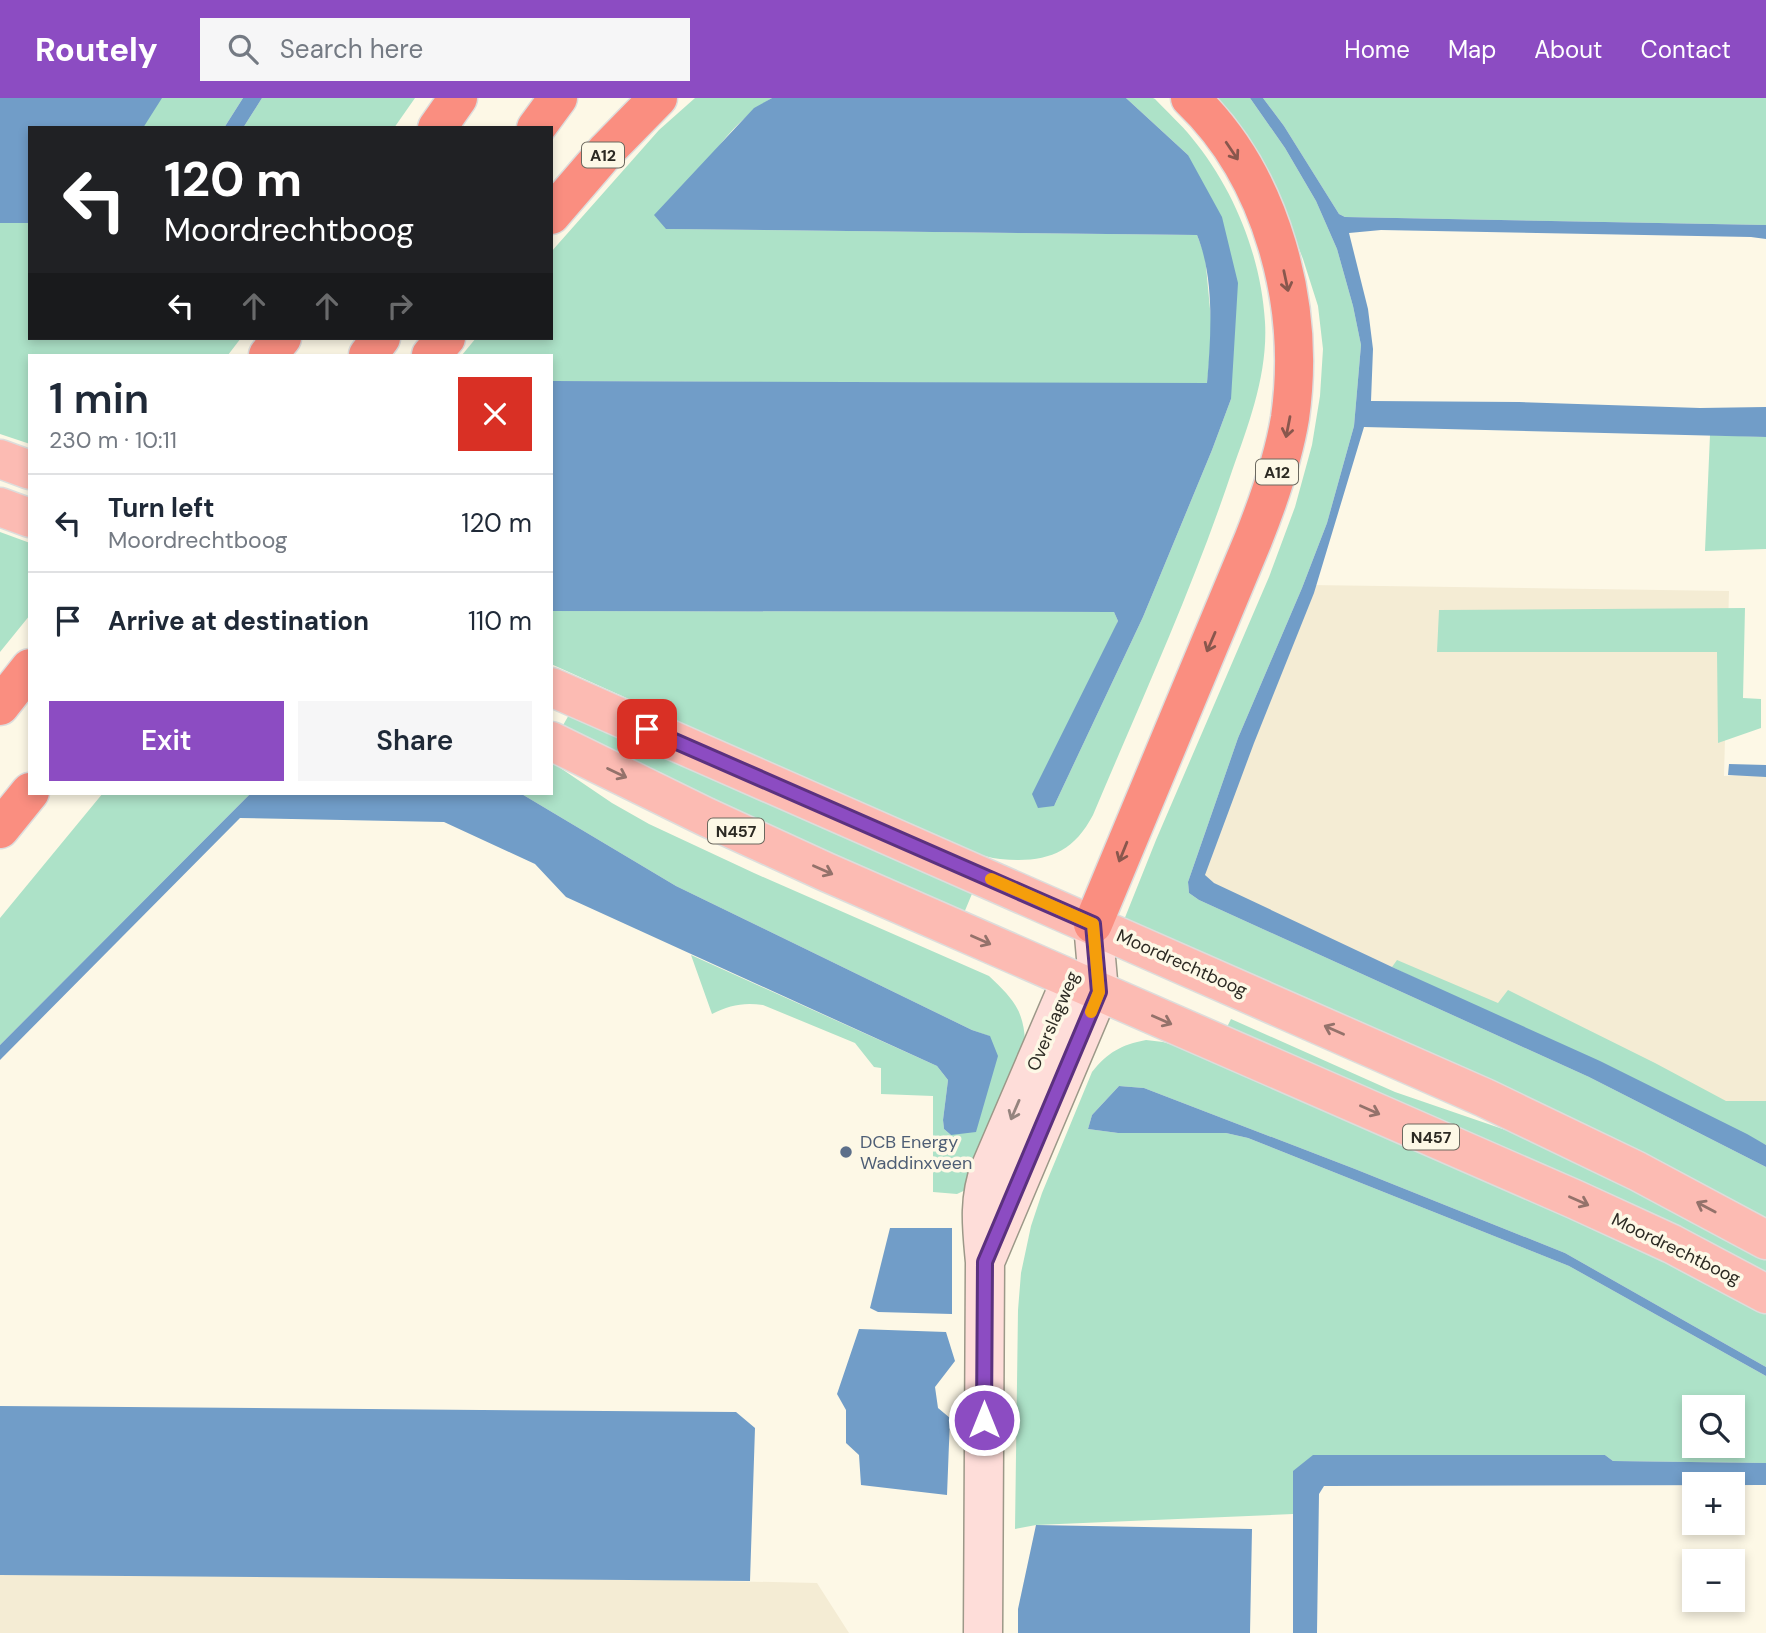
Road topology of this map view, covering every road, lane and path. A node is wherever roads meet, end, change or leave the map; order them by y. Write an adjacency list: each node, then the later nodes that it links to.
1 (458, 98): 5 (highway)
2 (558, 98): 6 (highway)
3 (658, 98): 7 (highway, A12)
4 (1190, 98): 24 (highway, A12, one-way to 24)
5 (438, 126)
6 (537, 126)
7 (553, 213)
8 (280, 340): 11 (highway)
9 (379, 340): 12 (highway)
10 (444, 340): 13 (highway)
11 (269, 354)
12 (369, 354)
13 (433, 354)
14 (0, 459): 15 (main road)
15 (28, 469)
16 (0, 508): 17 (main road)
17 (28, 517)
18 (28, 670): 20 (highway)
19 (553, 688): 24 (main road, Moordrechtboog)
20 (0, 705)
21 (553, 742): 25 (main road, Moordrechtboog / N457, one-way to 25)
22 (28, 794): 23 (highway)
23 (0, 829)
24 (1093, 924): 25 (main road, Overslagweg); 26 (main road, Moordrechtboog, one-way to 24)
25 (1085, 986): 27 (main road, Moordrechtboog / N457, one-way to 27); 28 (street, Overslagweg)
26 (1766, 1240)
27 (1766, 1294)
28 (983, 1633)

